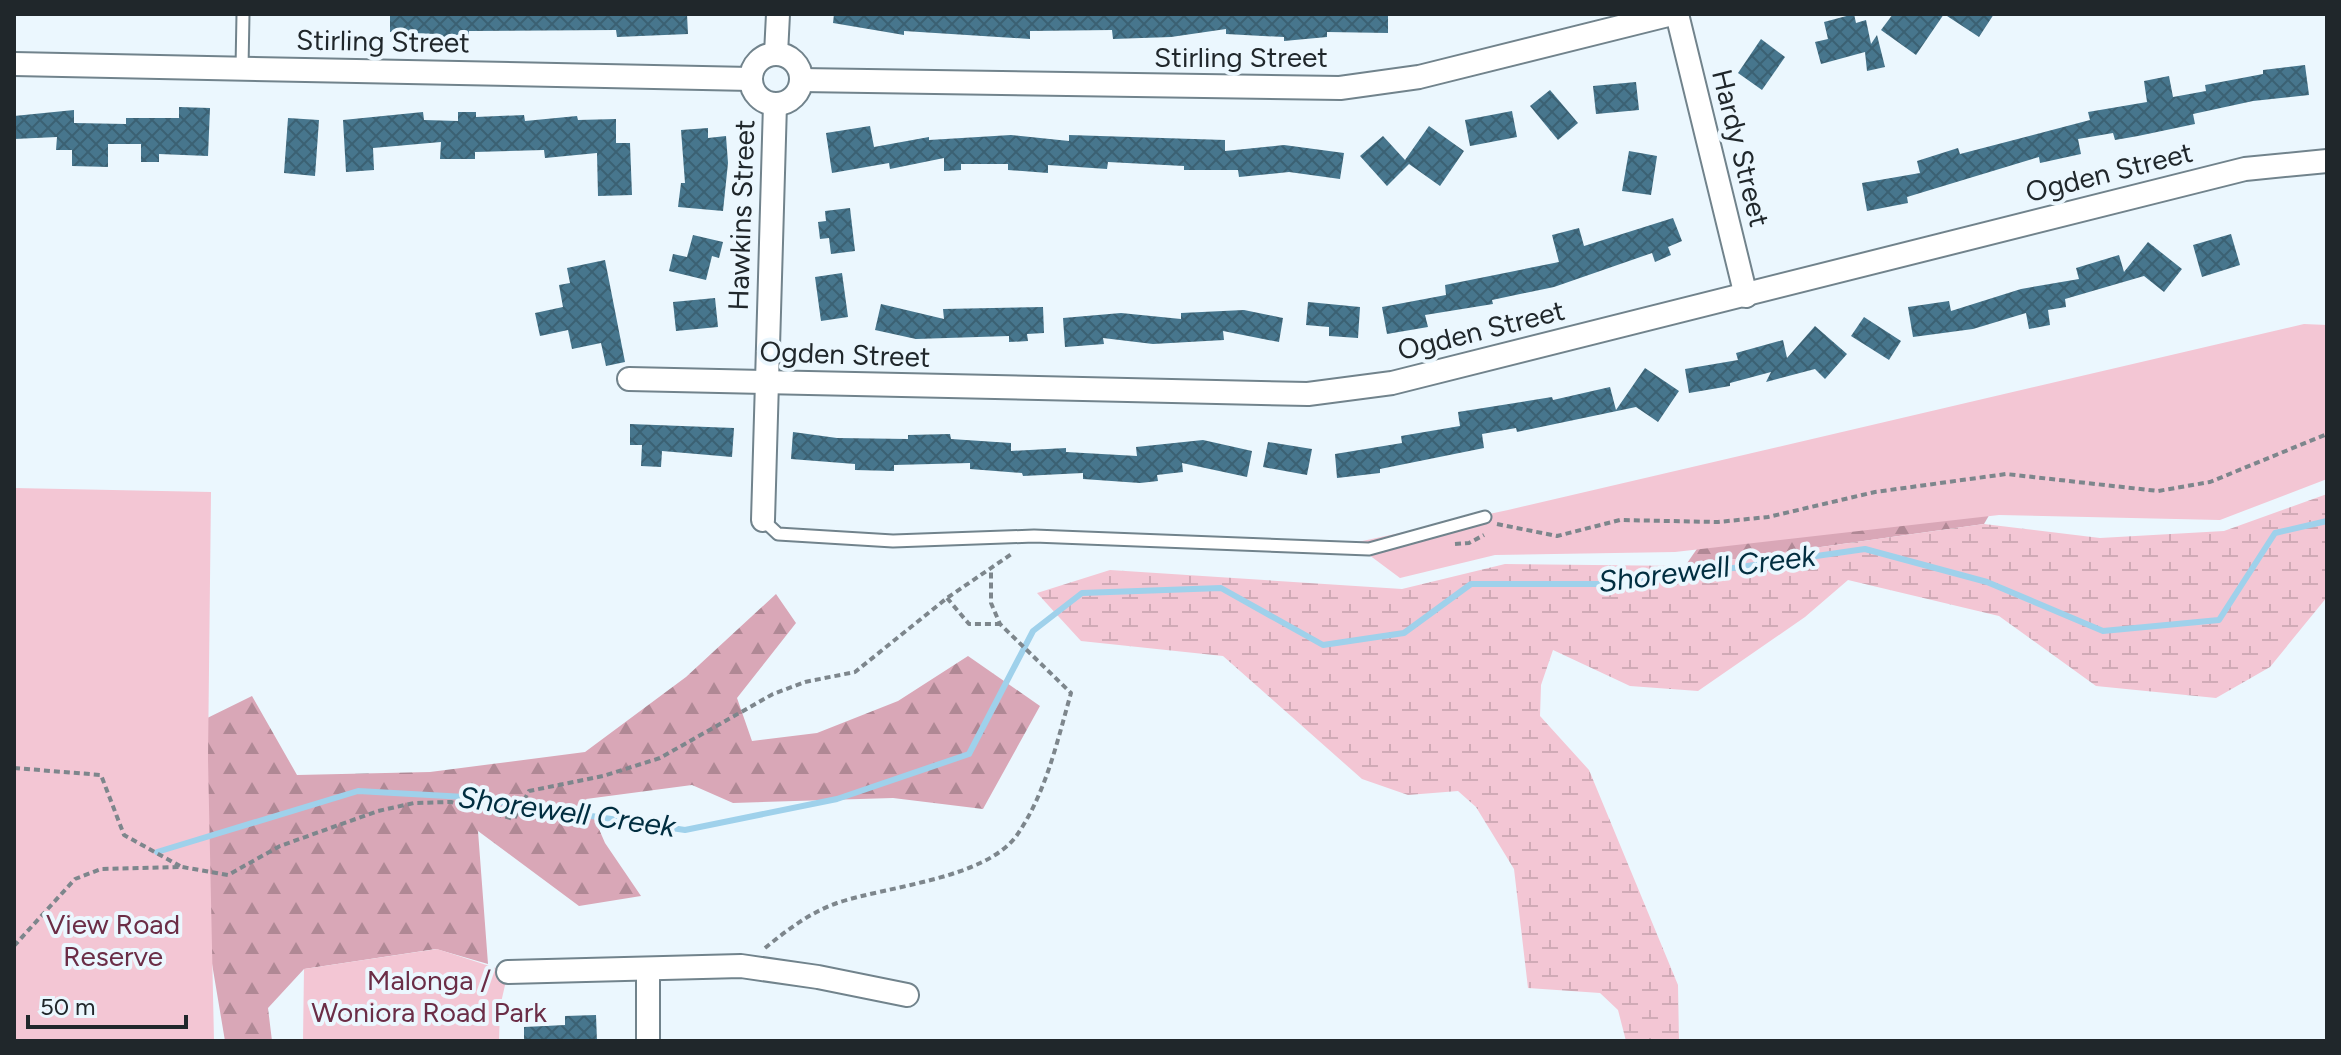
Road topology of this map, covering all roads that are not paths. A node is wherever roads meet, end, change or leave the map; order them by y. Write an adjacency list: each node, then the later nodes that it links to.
1 (243, 14): 6 (lane)
2 (778, 14): 4 (street)
3 (1674, 14): 8 (street, Stirling Street); 11 (street, Hardy Street)
4 (776, 54): 7 (street); 8 (street)
5 (14, 64): 6 (street, Stirling Street)
6 (242, 68): 7 (street, Stirling Street)
7 (751, 79): 9 (street)
8 (801, 80): 9 (street)
9 (775, 104): 13 (street, Hawkins Street)
10 (2327, 161): 11 (street, Ogden Street)
11 (1746, 296): 13 (street, Ogden Street)
12 (629, 379): 13 (street, Ogden Street)
13 (764, 380): 15 (street, Hawkins Street)
14 (1485, 517): 15 (lane)
15 (763, 520)
16 (648, 970): 17 (street); 18 (street); 19 (street)
17 (508, 972)
18 (907, 995)
19 (648, 1041)

